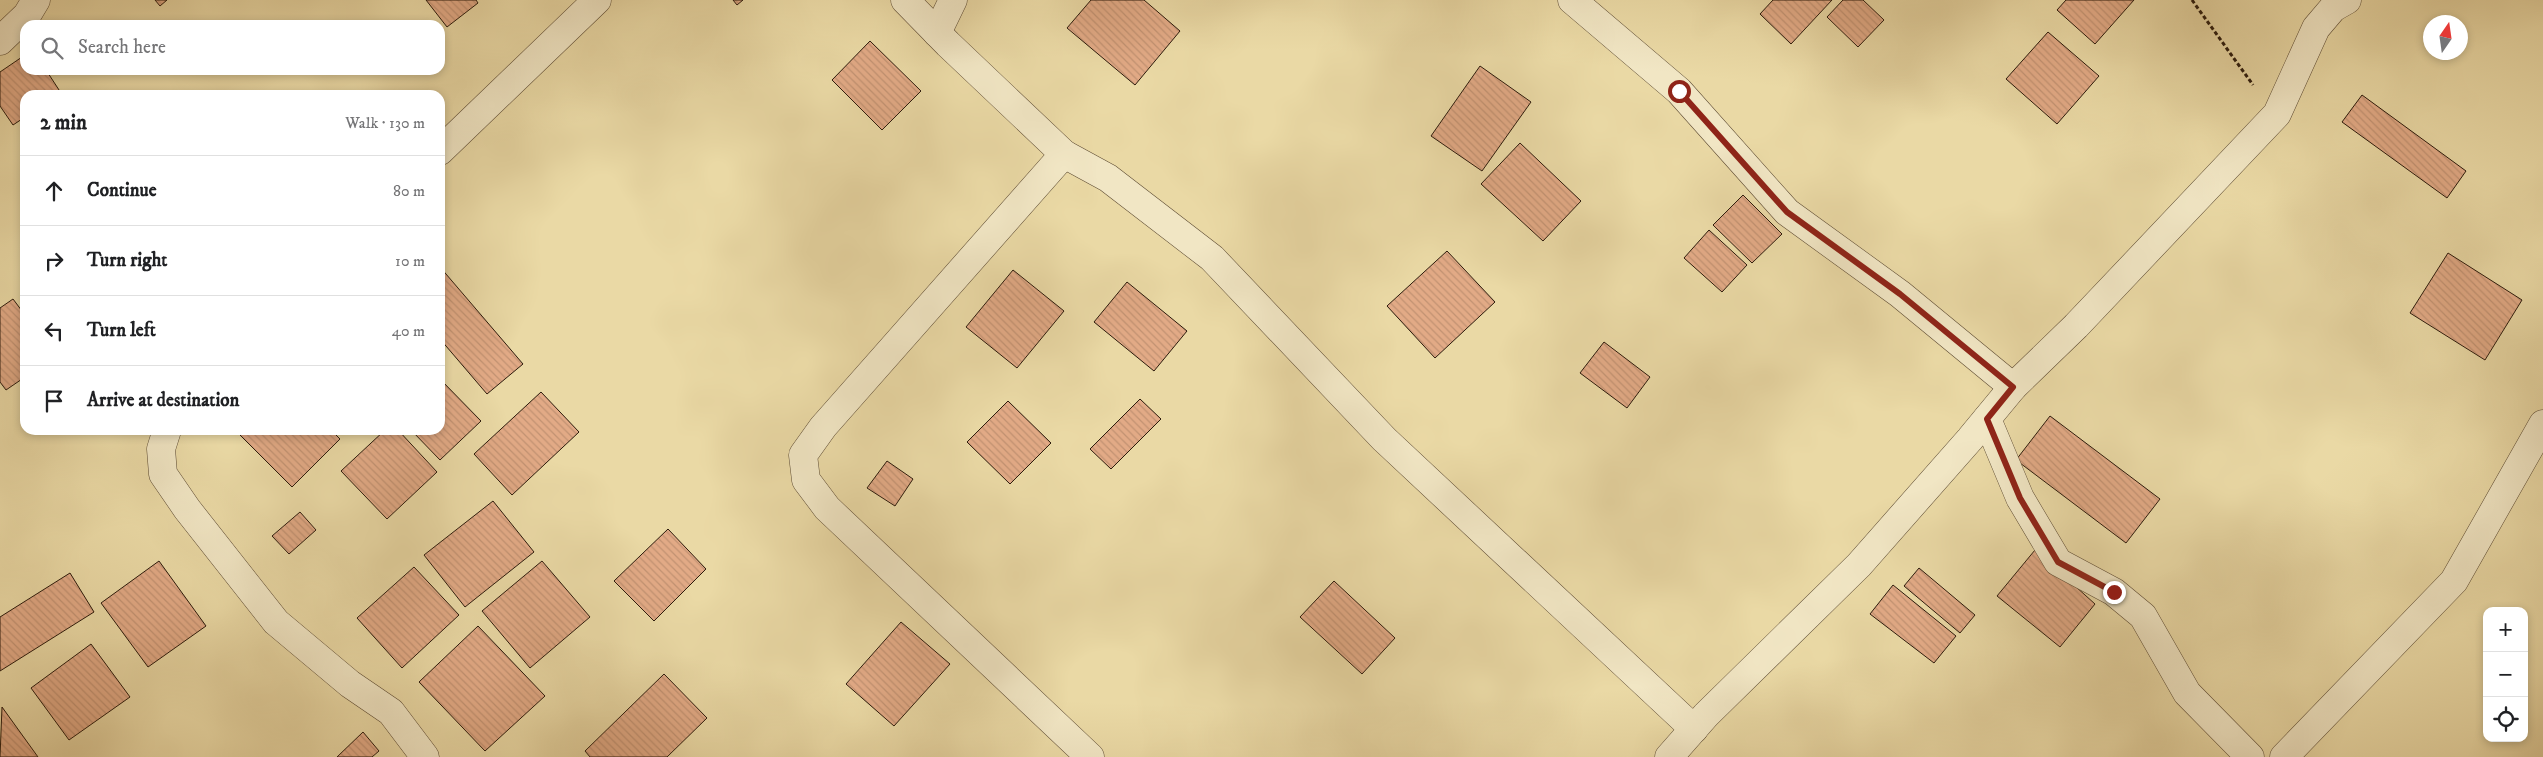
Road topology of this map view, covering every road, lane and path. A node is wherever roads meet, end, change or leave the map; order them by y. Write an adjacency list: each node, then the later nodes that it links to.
1 (36, 0): 8 (street)
2 (597, 0): 13 (street)
3 (905, 0): 10 (street)
4 (953, 0): 10 (street)
5 (1572, 0): 15 (street)
6 (2192, 0): 12 (path)
7 (2347, 0): 12 (street)
8 (22, 20)
9 (20, 22): 11 (street)
10 (937, 32): 14 (street)
11 (0, 41)
12 (2275, 115): 15 (street)
13 (445, 146)
14 (1064, 154): 19 (street); 21 (street)
15 (2013, 387): 16 (street)
16 (1987, 419): 19 (street); 23 (street)
17 (2543, 424): 24 (street)
18 (165, 435): 20 (street)
19 (1694, 729): 22 (street)
20 (425, 757)
21 (1090, 757)
22 (1669, 757)
23 (2250, 757)
24 (2284, 757)

